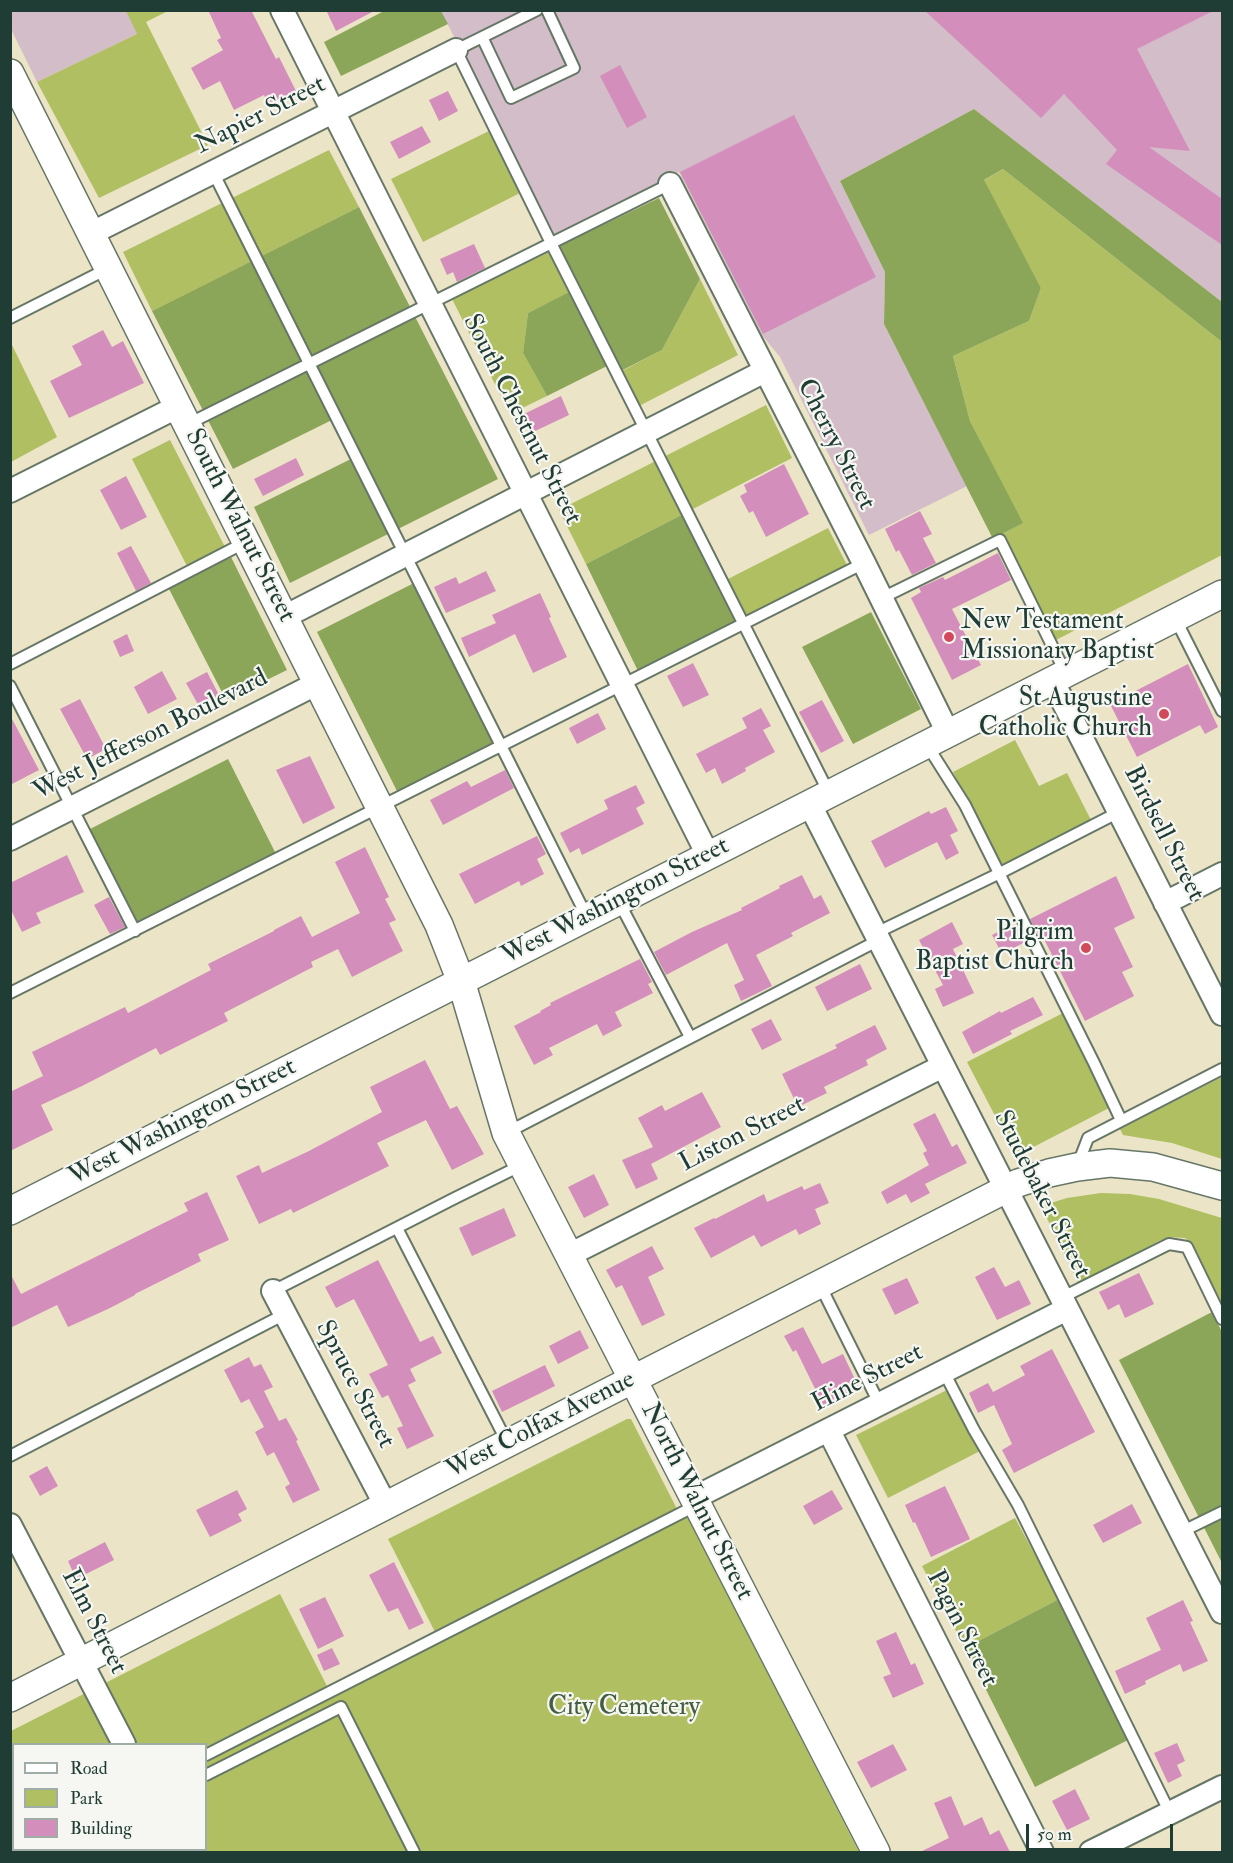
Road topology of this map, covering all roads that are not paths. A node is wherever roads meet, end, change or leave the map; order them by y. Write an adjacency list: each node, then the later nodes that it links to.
1 (282, 10): 8 (street, South Chestnut Street)
2 (537, 10): 4 (lane)
3 (547, 10): 4 (lane)
4 (482, 37): 5 (lane)
5 (456, 50): 8 (street, Napier Street); 12 (lane)
6 (10, 73): 7 (street, South Walnut Street)
7 (19, 110): 11 (street, South Walnut Street)
8 (334, 112): 9 (street, Napier Street); 14 (street, South Chestnut Street)
9 (213, 172): 11 (street, Napier Street); 16 (lane)
10 (670, 184): 12 (lane); 17 (street, Cherry Street)
11 (92, 233): 13 (street, South Walnut Street)
12 (551, 243): 14 (lane); 19 (lane)
13 (109, 268): 15 (lane); 18 (street, South Walnut Street)
14 (430, 303): 16 (lane); 21 (street, South Chestnut Street)
15 (10, 318)
16 (309, 365): 18 (lane); 23 (lane)
17 (765, 371): 19 (street); 24 (street, Cherry Street)
18 (183, 415): 20 (street); 22 (street, South Walnut Street)
19 (646, 431): 21 (street); 29 (lane)
20 (10, 491)
21 (527, 495): 23 (street); 33 (street, South Chestnut Street)
22 (247, 542): 27 (street, South Walnut Street); 30 (lane)
23 (407, 556): 27 (street); 37 (lane)
24 (864, 563): 26 (street, Cherry Street); 29 (lane)
25 (1222, 594): 28 (street, West Washington Street)
26 (882, 598): 31 (lane); 36 (street, Cherry Street)
27 (284, 618): 32 (street, South Walnut Street)
28 (1175, 618): 31 (street, West Washington Street); 35 (lane)
29 (744, 624): 33 (lane); 38 (lane)
30 (10, 664)
31 (1059, 677): 36 (street, West Washington Street); 41 (street, Birdsell Street)
32 (318, 683): 39 (street, South Walnut Street); 40 (street, West Jefferson Boulevard)
33 (623, 685): 37 (lane); 43 (street, South Chestnut Street)
34 (10, 686): 40 (lane)
35 (1222, 711)
36 (937, 739): 38 (street, West Washington Street); 44 (lane)
37 (502, 746): 39 (lane); 48 (lane)
38 (819, 798): 43 (street, West Washington Street); 50 (street, Studebaker Street)
39 (380, 806): 49 (lane); 51 (street, South Walnut Street)
40 (72, 808): 42 (street, West Jefferson Boulevard); 49 (lane)
41 (1119, 812): 44 (lane); 47 (street, Birdsell Street)
42 (10, 839)
43 (708, 855): 46 (street, West Washington Street)
44 (1000, 873): 50 (lane); 57 (lane)
45 (1222, 874): 47 (street)
46 (618, 901): 48 (street, West Washington Street); 54 (lane)
47 (1166, 903): 53 (street, Birdsell Street)
48 (587, 917): 51 (street, West Washington Street)
49 (135, 931): 52 (lane)
50 (878, 937): 54 (lane); 55 (street, Studebaker Street)
51 (461, 981): 58 (street, North Walnut Street); 63 (street, West Washington Street)
52 (10, 993)
53 (1222, 1014)
54 (690, 1037): 58 (lane)
55 (943, 1066): 62 (street, Studebaker Street); 65 (street, Liston Street)
56 (1222, 1069): 57 (lane)
57 (1121, 1120): 60 (lane)
58 (506, 1133): 59 (street, North Walnut Street)
59 (523, 1165): 64 (lane); 65 (street, North Walnut Street)
60 (1077, 1167): 61 (street, West Colfax Avenue); 62 (street, West Colfax Avenue)
61 (1222, 1186)
62 (1006, 1189): 66 (street, West Colfax Avenue); 68 (street, Studebaker Street)
63 (10, 1211)
64 (398, 1227): 67 (lane); 75 (lane)
65 (569, 1255): 72 (street, North Walnut Street)
66 (819, 1284): 72 (street, West Colfax Avenue); 73 (lane)
67 (273, 1291): 69 (street, Spruce Street)
68 (1064, 1303): 70 (lane); 71 (street, Hine Street); 81 (street, Studebaker Street)
69 (285, 1314): 76 (lane); 78 (street, Spruce Street)
70 (1222, 1319)
71 (944, 1372): 73 (street, Hine Street); 89 (lane)
72 (633, 1379): 75 (street, West Colfax Avenue); 77 (street, North Walnut Street)
73 (880, 1405): 74 (street, Hine Street)
74 (829, 1431): 77 (street, Hine Street); 92 (street, Pagin Street)
75 (508, 1443): 78 (street, West Colfax Avenue)
76 (10, 1456)
77 (696, 1501): 86 (lane); 91 (street, North Walnut Street)
78 (386, 1506): 83 (street, West Colfax Avenue)
79 (1222, 1512): 81 (lane)
80 (10, 1525): 83 (street, Elm Street)
81 (1181, 1533): 82 (street, Studebaker Street)
82 (1222, 1612)
83 (82, 1662): 84 (street, West Colfax Avenue); 85 (street, Elm Street)
84 (10, 1698)
85 (123, 1743)
86 (207, 1754)
87 (207, 1774): 90 (lane)
88 (1222, 1787): 89 (street)
89 (1170, 1813): 93 (street)
90 (414, 1852)
91 (876, 1852)
92 (1042, 1852)
93 (1091, 1852)

